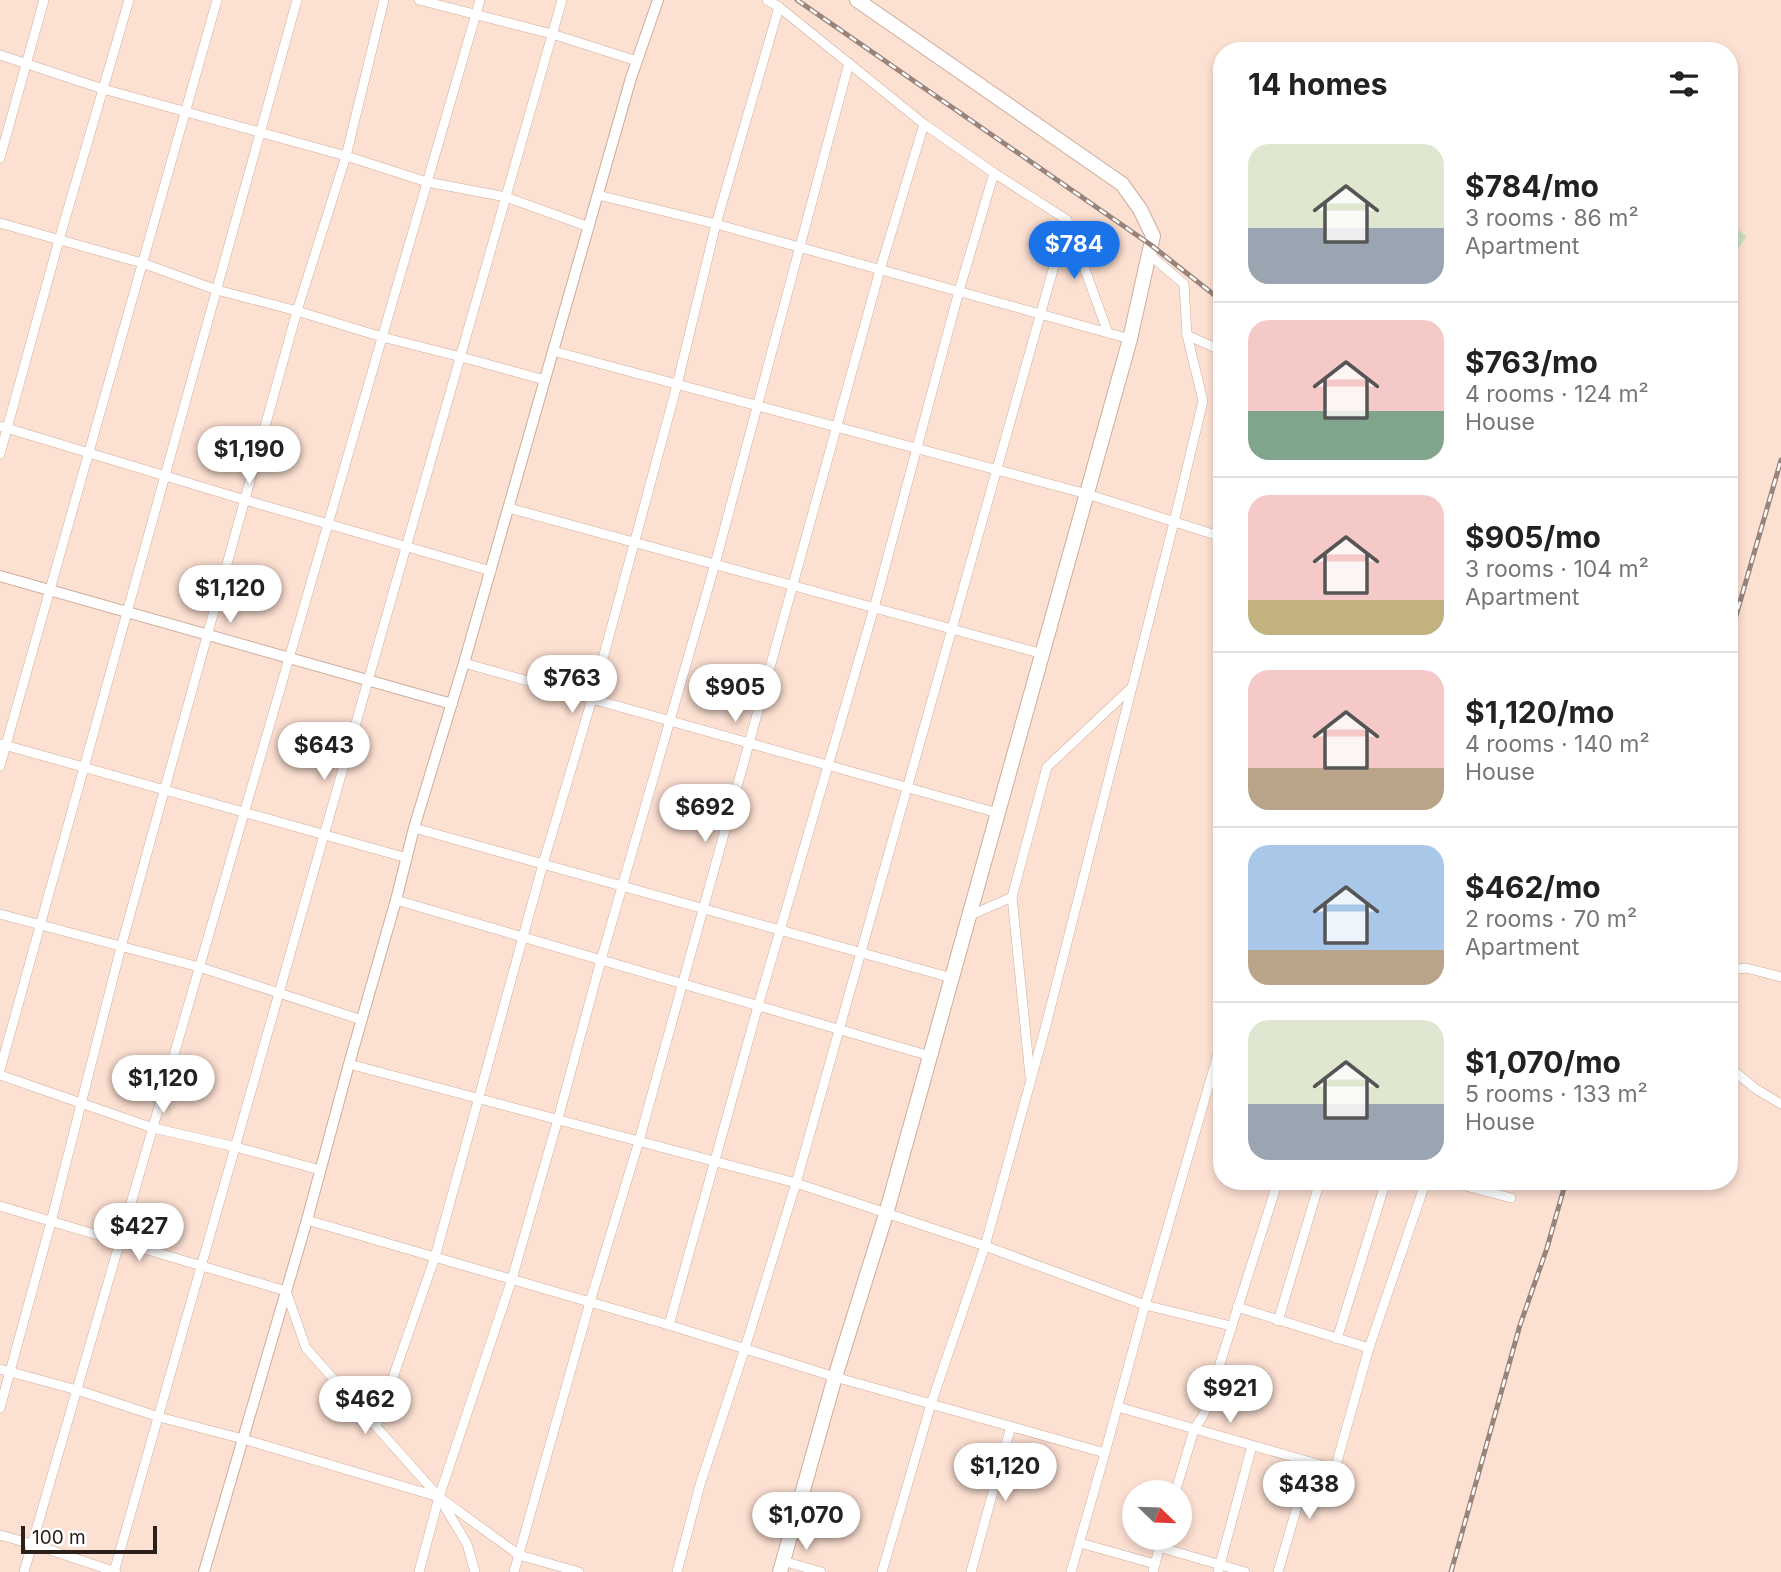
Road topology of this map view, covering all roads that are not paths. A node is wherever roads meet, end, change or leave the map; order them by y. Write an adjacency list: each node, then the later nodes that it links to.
1 (44, 0): 17 (street)
2 (129, 0): 19 (street)
3 (217, 0): 20 (street)
4 (297, 0): 22 (street)
5 (384, 0): 23 (street)
6 (419, 0): 13 (street)
7 (480, 0): 13 (street)
8 (562, 0): 14 (street)
9 (658, 0): 16 (street)
10 (767, 0): 12 (street)
11 (856, 0): 35 (main road)
12 (779, 7): 18 (street); 31 (street)
13 (475, 15): 14 (street); 26 (street)
14 (552, 34): 16 (street); 28 (street)
15 (0, 55): 17 (street)
16 (637, 61): 27 (street)
17 (26, 63): 19 (street); 24 (street)
18 (849, 63): 21 (street); 34 (street)
19 (103, 89): 20 (street); 33 (street)
20 (185, 113): 22 (street); 36 (street)
21 (923, 124): 25 (street); 37 (street)
22 (261, 132): 23 (street); 38 (street)
23 (346, 156): 26 (street); 40 (street)
24 (0, 158)
25 (994, 173): 29 (street); 39 (street)
26 (427, 182): 28 (street); 44 (street)
27 (598, 195): 31 (street); 32 (street)
28 (506, 197): 32 (street); 48 (street)
29 (1067, 220): 41 (street); 42 (street)
30 (0, 223): 33 (street)
31 (716, 224): 34 (street); 50 (street)
32 (589, 227): 47 (street)
33 (59, 240): 36 (street); 52 (street)
34 (799, 247): 37 (street); 51 (street)
35 (1149, 254): 43 (street); 45 (main road)
36 (142, 263): 38 (street); 55 (street)
37 (880, 270): 39 (street); 53 (street)
38 (217, 290): 40 (street); 58 (street)
39 (959, 291): 41 (street); 54 (street)
40 (298, 311): 44 (street); 60 (street)
41 (1041, 314): 42 (street); 57 (street)
42 (1108, 333): 45 (street)
43 (1186, 335): 46 (street); 62 (street)
44 (382, 337): 48 (street); 63 (street)
45 (1130, 339): 59 (main road)
46 (1213, 347)
47 (553, 351): 49 (street); 50 (street)
48 (461, 356): 49 (street); 66 (street)
49 (545, 380): 61 (street)
50 (677, 384): 51 (street); 65 (street)
51 (758, 406): 53 (street); 67 (street)
52 (4, 427): 55 (street); 56 (street)
53 (838, 427): 54 (street); 70 (street)
54 (916, 448): 57 (street); 72 (street)
55 (88, 453): 58 (street); 71 (street)
56 (0, 454)
57 (997, 470): 59 (street); 74 (street)
58 (165, 477): 60 (street); 73 (street)
59 (1087, 494): 62 (street); 76 (main road)
60 (245, 500): 63 (street); 75 (street)
61 (509, 508): 65 (street); 68 (street)
62 (1174, 522): 64 (street); 80 (street)
63 (327, 524): 66 (street); 77 (street)
64 (1213, 534)
65 (634, 542): 67 (street); 81 (street)
66 (406, 547): 68 (street); 79 (street)
67 (715, 564): 70 (street); 83 (street)
68 (491, 571): 78 (street)
69 (0, 576): 71 (street)
70 (793, 586): 72 (street); 84 (street)
71 (50, 590): 73 (street); 85 (street)
72 (874, 608): 74 (street); 86 (street)
73 (127, 612): 75 (street); 88 (street)
74 (952, 629): 76 (street); 89 (street)
75 (208, 635): 77 (street); 90 (street)
76 (1042, 654): 92 (main road)
77 (289, 657): 79 (street); 91 (street)
78 (464, 663): 81 (street); 82 (street)
79 (369, 680): 82 (street); 94 (street)
80 (1132, 687): 98 (street); 124 (street)
81 (592, 699): 83 (street); 96 (street)
82 (452, 704): 93 (street)
83 (669, 721): 84 (street); 97 (street)
84 (749, 743): 86 (street); 100 (street)
85 (3, 744): 87 (street); 88 (street)
86 (829, 765): 89 (street); 104 (street)
87 (0, 766)
88 (84, 767): 90 (street); 103 (street)
89 (907, 787): 92 (street); 107 (street)
90 (164, 790): 91 (street); 106 (street)
91 (244, 812): 94 (street); 109 (street)
92 (998, 813): 102 (main road)
93 (414, 828): 95 (street); 96 (street)
94 (324, 835): 95 (street); 114 (street)
95 (407, 858): 99 (street)
96 (543, 864): 97 (street); 105 (street)
97 (623, 886): 100 (street); 108 (street)
98 (1012, 897): 102 (street); 124 (street)
99 (396, 900): 105 (street); 116 (street)
100 (703, 909): 104 (street); 113 (street)
101 (0, 914): 103 (street)
102 (969, 916): 112 (main road)
103 (40, 924): 106 (street); 121 (street)
104 (781, 931): 107 (street); 115 (street)
105 (523, 937): 108 (street); 125 (street)
106 (121, 947): 109 (street); 126 (street)
107 (860, 953): 112 (street); 117 (street)
108 (601, 960): 113 (street); 128 (street)
109 (199, 967): 114 (street); 129 (street)
110 (1738, 969): 111 (street)
111 (1781, 977)
112 (952, 978): 118 (main road)
113 (682, 984): 115 (street); 130 (street)
114 (280, 992): 116 (street); 131 (street)
115 (758, 1006): 117 (street); 132 (street)
116 (362, 1020): 119 (street)
117 (839, 1030): 118 (street); 134 (street)
118 (930, 1056): 142 (main road)
119 (349, 1064): 125 (street); 133 (street)
120 (1213, 1068): 152 (street)
121 (0, 1070)
122 (1738, 1074): 127 (street)
123 (0, 1075): 126 (street)
124 (1031, 1082): 146 (street)
125 (478, 1098): 128 (street); 147 (street)
126 (81, 1103): 129 (street); 144 (street)
127 (1781, 1104)
128 (558, 1119): 130 (street); 149 (street)
129 (153, 1128): 131 (street); 145 (street)
130 (639, 1141): 132 (street); 151 (street)
131 (236, 1147): 133 (street); 148 (street)
132 (715, 1161): 134 (street); 155 (street)
133 (320, 1170): 143 (street)
134 (796, 1183): 142 (street); 158 (street)
135 (1275, 1190): 153 (street)
136 (1318, 1190): 154 (street)
137 (1383, 1190): 157 (street)
138 (1423, 1190): 159 (street)
139 (1481, 1190): 140 (street)
140 (1511, 1198)
141 (0, 1206): 144 (street)
142 (886, 1214): 146 (street); 161 (main road)
143 (307, 1220): 147 (street); 150 (street)
144 (51, 1222): 145 (street); 160 (street)
145 (119, 1243): 148 (street); 162 (street)
146 (985, 1246): 152 (street); 163 (street)
147 (435, 1257): 149 (street); 167 (street)
148 (202, 1265): 150 (street); 166 (street)
149 (512, 1279): 151 (street); 175 (street)
150 (286, 1291): 167 (street); 170 (street)
151 (590, 1302): 155 (street); 181 (street)
152 (1145, 1305): 156 (street); 164 (street)
153 (1237, 1307): 154 (street); 156 (street)
154 (1279, 1321): 157 (street)
155 (669, 1325): 158 (street)
156 (1231, 1326): 169 (street)
157 (1337, 1339): 159 (street)
158 (745, 1348): 161 (street); 192 (street)
159 (1369, 1348): 173 (street)
160 (5, 1370): 162 (street); 165 (street)
161 (835, 1377): 163 (street); 182 (main road)
162 (77, 1390): 166 (street); 178 (street)
163 (931, 1404): 168 (street); 194 (street)
164 (1118, 1407): 169 (street); 172 (street)
165 (0, 1408)
166 (159, 1416): 170 (street); 186 (street)
167 (376, 1426): 175 (street)
168 (1011, 1426): 172 (street); 195 (street)
169 (1194, 1430): 171 (street); 174 (street)
170 (243, 1439): 175 (street); 187 (street)
171 (1252, 1446): 173 (street); 184 (street)
172 (1105, 1453): 177 (street)
173 (1310, 1462): 198 (street)
174 (1179, 1480)
175 (439, 1496): 181 (street); 188 (street); 189 (street)
176 (0, 1535): 178 (street)
177 (1080, 1543): 183 (street); 196 (street)
178 (32, 1544): 185 (street); 186 (street)
179 (1159, 1550): 183 (street)
180 (1177, 1550): 184 (street)
181 (519, 1555): 190 (street); 191 (street)
182 (781, 1566): 193 (street)
183 (1154, 1568)
184 (1219, 1569): 197 (street)
185 (24, 1572)
186 (115, 1572)
187 (204, 1572)
188 (419, 1572)
189 (475, 1572)
190 (514, 1572)
191 (579, 1572)
192 (677, 1572)
193 (821, 1572)
194 (882, 1572)
195 (971, 1572)
196 (1071, 1572)
197 (1245, 1572)
198 (1278, 1572)

